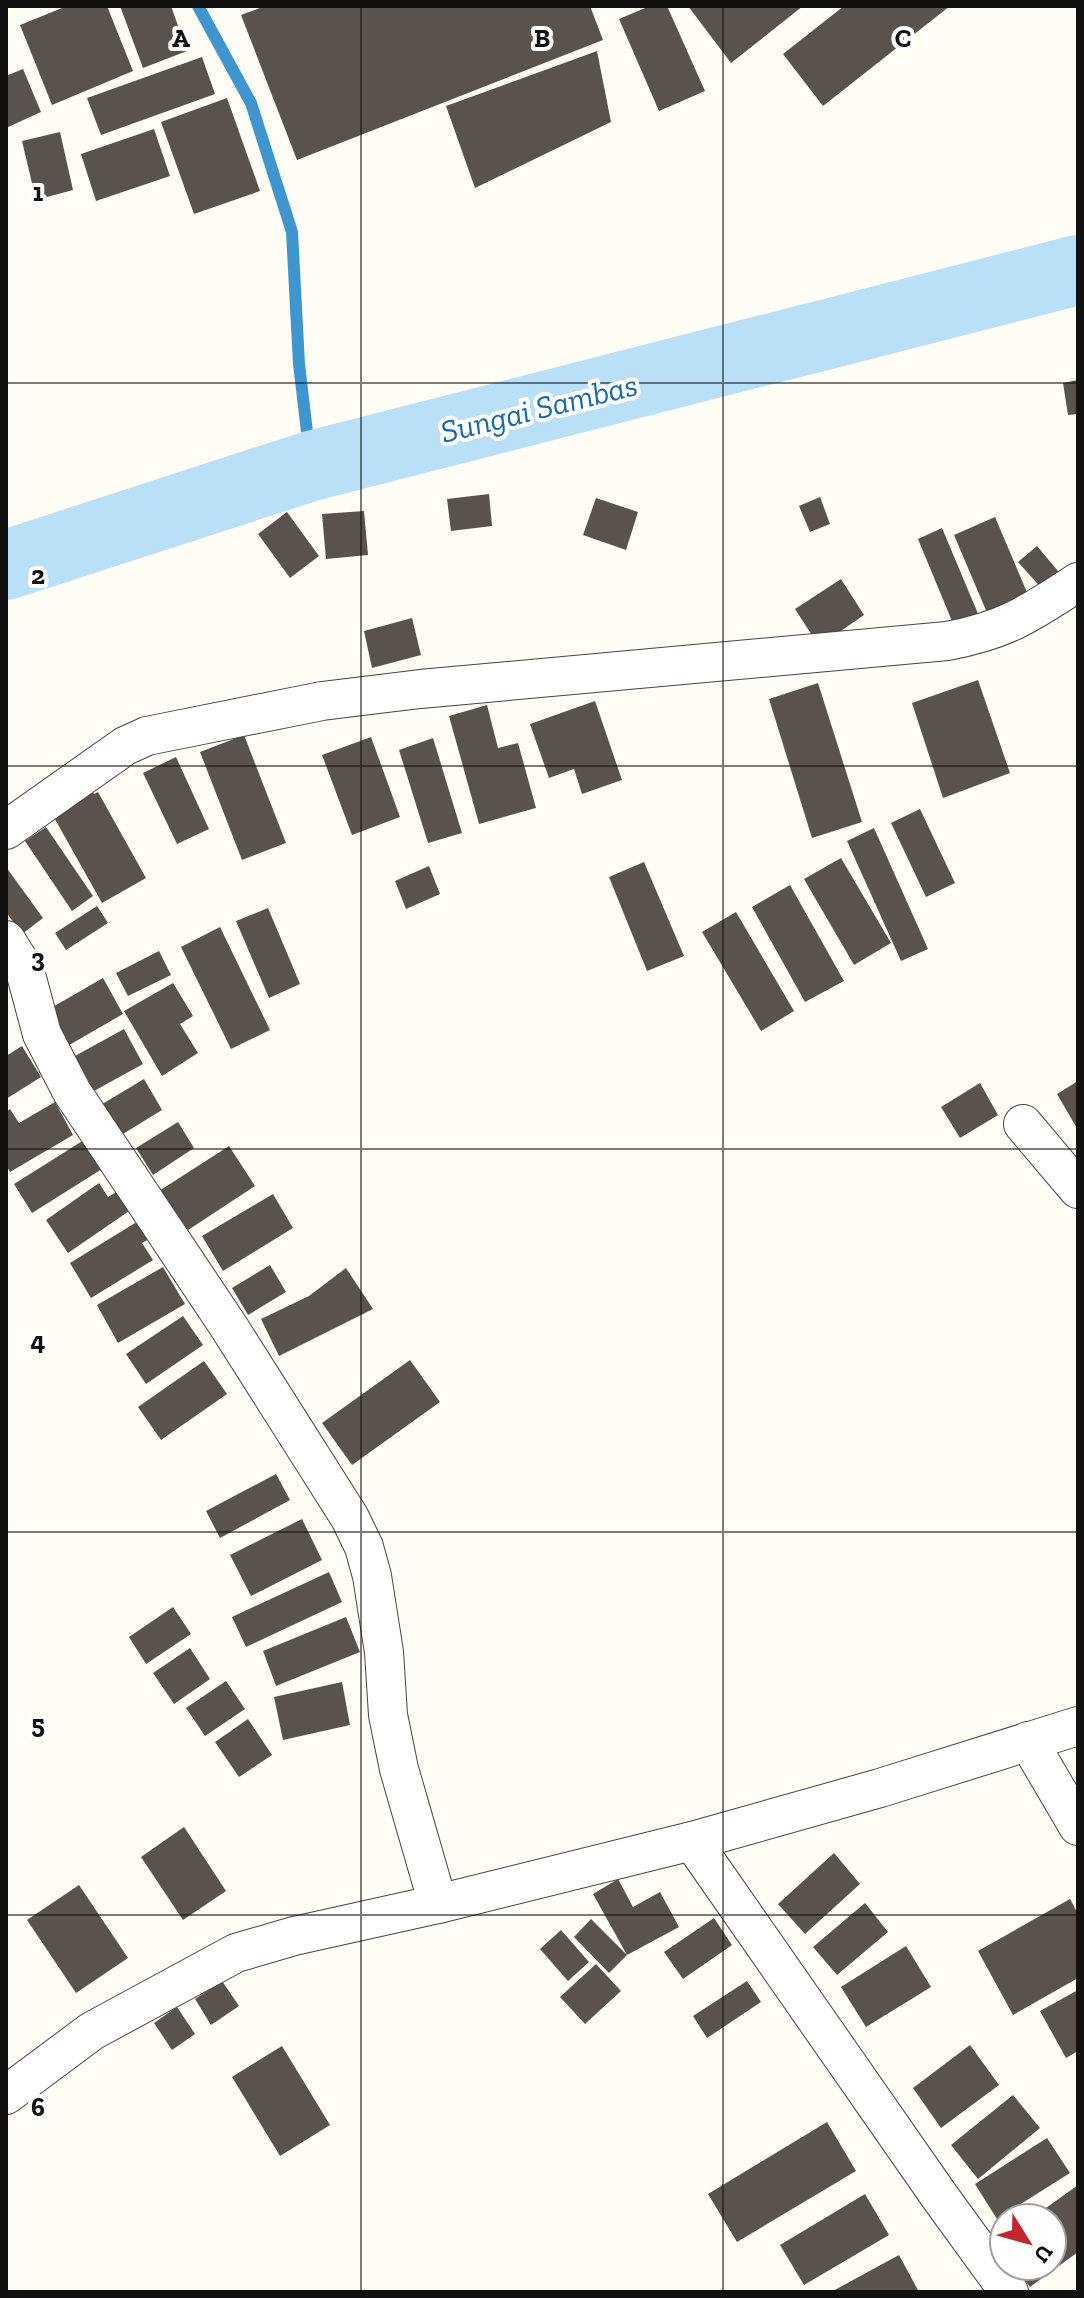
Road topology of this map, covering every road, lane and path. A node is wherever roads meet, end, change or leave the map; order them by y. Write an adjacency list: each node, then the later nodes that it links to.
1 (1078, 582): 2 (street)
2 (6, 830)
3 (6, 940): 10 (street)
4 (1023, 1124): 5 (street)
5 (1078, 1189)
6 (1078, 1726): 7 (street)
7 (1028, 1741): 8 (street); 9 (street)
8 (1078, 1826)
9 (692, 1841): 10 (street); 12 (street)
10 (438, 1904): 11 (street)
11 (6, 2095)
12 (1009, 2292)

